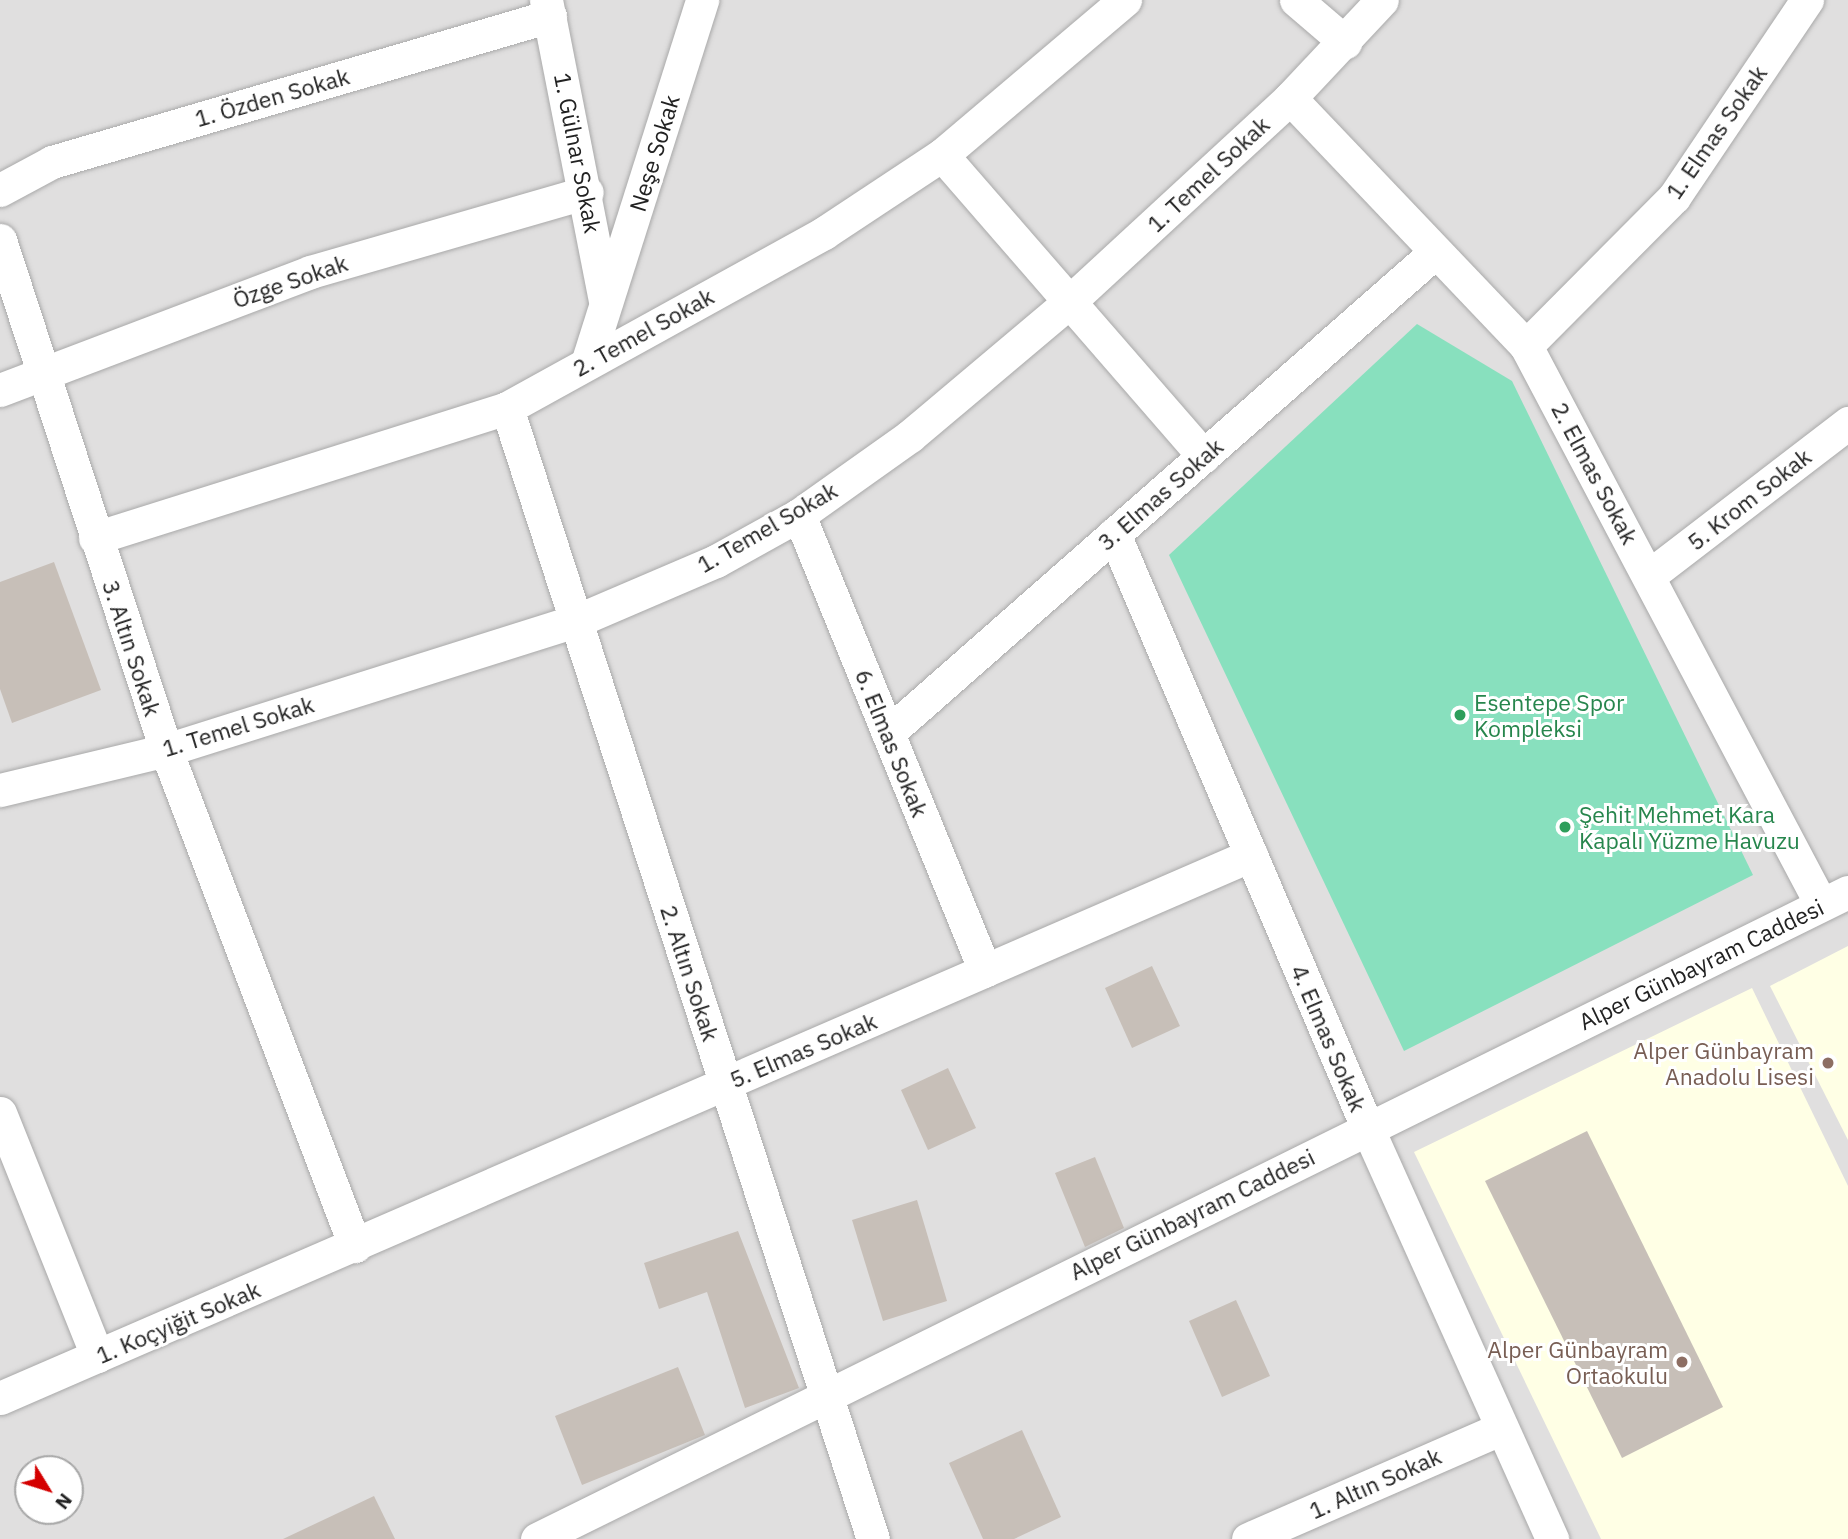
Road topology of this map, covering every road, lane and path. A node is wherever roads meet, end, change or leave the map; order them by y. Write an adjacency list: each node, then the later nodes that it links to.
1 (702, 0): 15 (street, Neşe Sokak)
2 (1125, 0): 9 (street, 2. Temel Sokak)
3 (1296, 0): 7 (street)
4 (1382, 0): 7 (street, 1. Temel Sokak)
5 (1807, 0): 16 (street, 1. Elmas Sokak)
6 (548, 8): 10 (street, 1. Özden Sokak); 11 (street, 1. Gülnar Sokak)
7 (1345, 42): 8 (street, 1. Temel Sokak)
8 (1290, 98): 13 (street, 2. Elmas Sokak); 14 (street, 1. Temel Sokak)
9 (942, 155): 14 (street); 17 (street, 2. Temel Sokak)
10 (0, 190)
11 (587, 192): 15 (street, 1. Gülnar Sokak); 18 (street, Özge Sokak)
12 (0, 240): 18 (street, 3. Altın Sokak)
13 (1433, 254): 16 (street, 2. Elmas Sokak); 22 (street, 3. Elmas Sokak)
14 (1067, 304): 22 (street); 23 (street, 1. Temel Sokak)
15 (606, 306): 17 (street, Neşe Sokak)
16 (1526, 346): 26 (street, 2. Elmas Sokak)
17 (588, 360): 20 (street, 2. Temel Sokak)
18 (41, 372): 19 (street, Özge Sokak); 25 (street, 3. Altın Sokak)
19 (0, 390)
20 (507, 408): 25 (street, 2. Temel Sokak); 27 (street, 2. Altın Sokak)
21 (1848, 423): 26 (street, 5. Krom Sokak)
22 (1204, 456): 24 (street, 3. Elmas Sokak)
23 (799, 514): 27 (street, 1. Temel Sokak); 28 (street, 6. Elmas Sokak)
24 (1114, 534): 28 (street, 3. Elmas Sokak); 31 (street, 4. Elmas Sokak)
25 (95, 538): 29 (street, 3. Altın Sokak)
26 (1650, 575): 32 (street, 2. Elmas Sokak)
27 (576, 621): 29 (street, 1. Temel Sokak); 34 (street, 2. Altın Sokak)
28 (888, 733): 33 (street, 6. Elmas Sokak)
29 (166, 750): 30 (street, 1. Temel Sokak); 37 (street, 3. Altın Sokak)
30 (0, 790)
31 (1251, 855): 33 (street, 5. Elmas Sokak); 36 (street, 4. Elmas Sokak)
32 (1834, 898): 36 (street, Alper Günbayram Caddesi)
33 (985, 971): 34 (street, 5. Elmas Sokak)
34 (726, 1084): 37 (street, 5. Elmas Sokak); 39 (street, 2. Altın Sokak)
35 (0, 1113): 38 (street)
36 (1367, 1128): 39 (street, Alper Günbayram Caddesi); 41 (street, 4. Elmas Sokak)
37 (355, 1246): 38 (street, 1. Koçyiğit Sokak)
38 (97, 1356): 40 (street, 1. Koçyiğit Sokak)
39 (827, 1395): 42 (street, Alper Günbayram Caddesi); 43 (street, 2. Altın Sokak)
40 (0, 1398)
41 (1502, 1428): 44 (street, 1. Altın Sokak); 45 (street, 4. Elmas Sokak)
42 (537, 1539)
43 (873, 1539)
44 (1248, 1539)
45 (1552, 1539)

